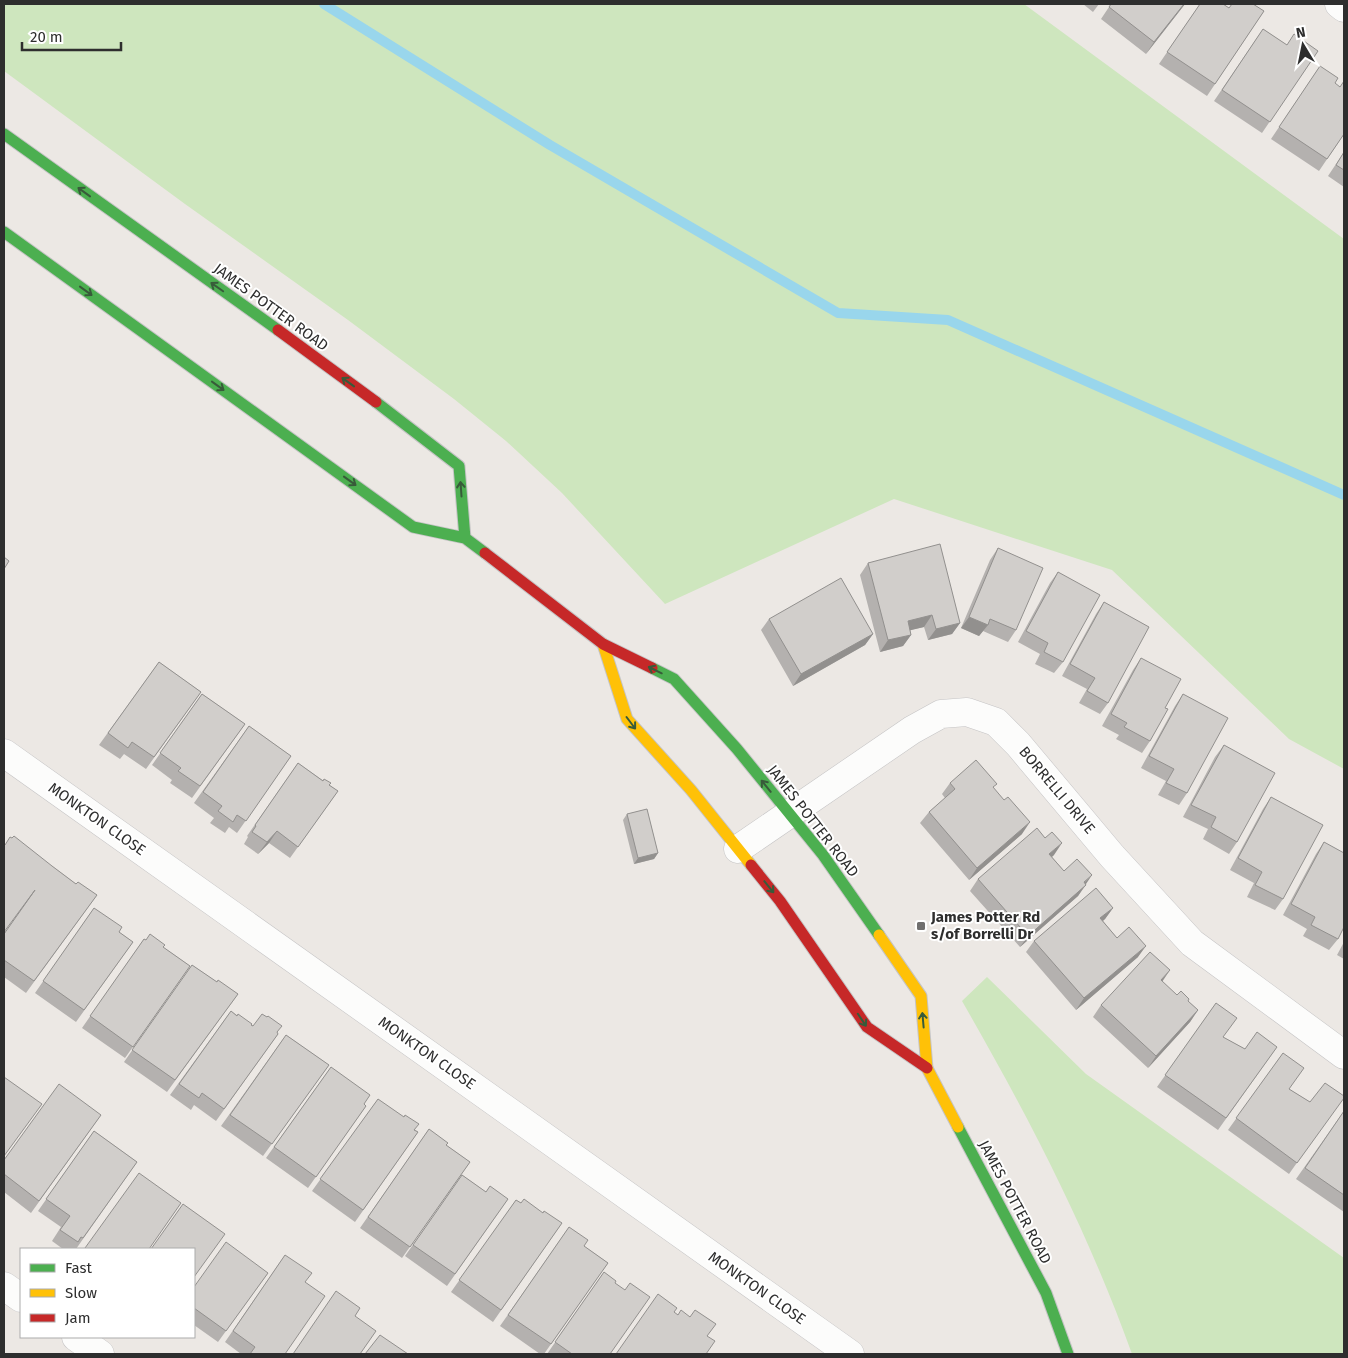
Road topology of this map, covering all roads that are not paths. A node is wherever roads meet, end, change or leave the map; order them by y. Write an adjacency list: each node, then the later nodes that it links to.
1 (1339, 4): 2 (street)
2 (1344, 8)
3 (4, 134): 7 (main road, JAMES POTTER ROAD, one-way to 3)
4 (4, 232): 6 (main road, JAMES POTTER ROAD)
5 (4, 247): 6 (main road)
6 (66, 276): 7 (main road, JAMES POTTER ROAD, one-way to 7)
7 (465, 538): 8 (main road, JAMES POTTER ROAD)
8 (603, 644): 10 (main road, JAMES POTTER ROAD, one-way to 8); 11 (main road, JAMES POTTER ROAD, one-way to 11)
9 (4, 752): 18 (street, MONKTON CLOSE)
10 (790, 814): 11 (street, BORRELLI DRIVE); 12 (street, BORRELLI DRIVE); 13 (main road, JAMES POTTER ROAD, one-way to 10)
11 (738, 849): 13 (main road, JAMES POTTER ROAD, one-way to 13)
12 (1344, 1054)
13 (927, 1068): 19 (main road, JAMES POTTER ROAD)
14 (4, 1286): 15 (street)
15 (20, 1297)
16 (77, 1338): 17 (street)
17 (100, 1354)
18 (850, 1354)
19 (1068, 1354)

